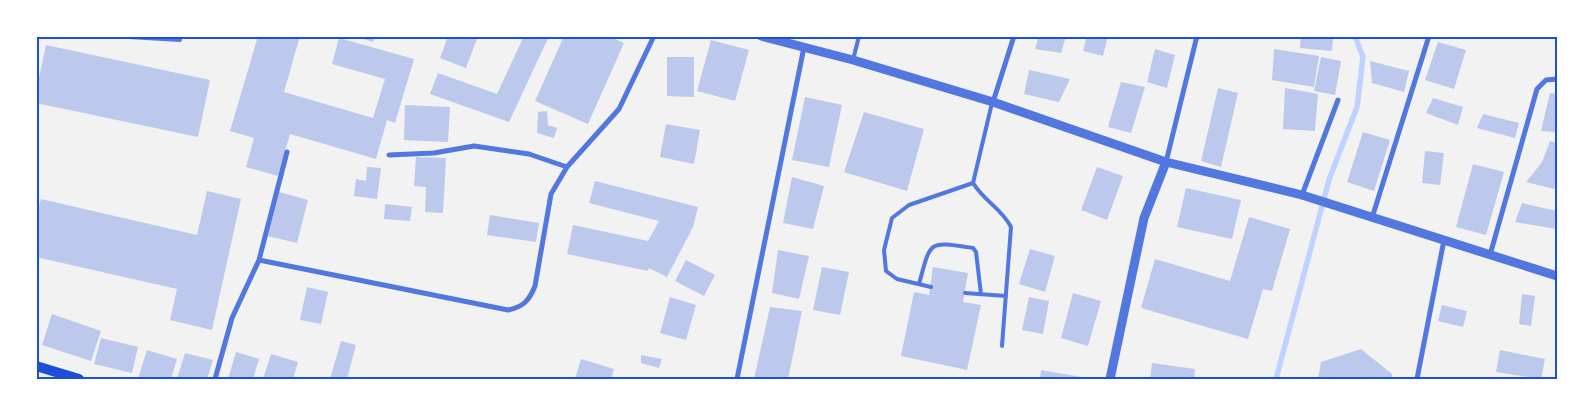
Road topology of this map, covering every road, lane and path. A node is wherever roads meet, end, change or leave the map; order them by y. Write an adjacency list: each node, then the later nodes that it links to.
1 (112, 36): 8 (lane)
2 (654, 36): 17 (street)
3 (761, 36): 9 (street)
4 (859, 36): 10 (lane)
5 (1014, 36): 13 (street)
6 (1197, 36): 16 (street)
7 (1429, 37): 20 (street)
8 (180, 40)
9 (804, 47): 10 (street); 34 (street)
10 (853, 60): 13 (street)
11 (1557, 79): 22 (street)
12 (1338, 100): 19 (street)
13 (993, 102): 16 (street); 18 (lane)
14 (287, 152): 23 (street)
15 (389, 155): 17 (street)
16 (1166, 162): 19 (street); 35 (street)
17 (568, 167): 23 (street)
18 (973, 183): 25 (lane); 29 (lane)
19 (1302, 195): 20 (street)
20 (1372, 218): 21 (street)
21 (1444, 240): 22 (street); 36 (street)
22 (1490, 255): 24 (street)
23 (258, 260): 33 (street)
24 (1557, 276)
25 (919, 284): 26 (lane); 28 (lane)
26 (931, 287)
27 (965, 292): 28 (lane)
28 (982, 294): 29 (lane)
29 (1006, 296): 30 (lane)
30 (1002, 346)
31 (36, 366): 32 (main road)
32 (80, 379)
33 (215, 379)
34 (737, 379)
35 (1110, 379)
36 (1416, 379)

